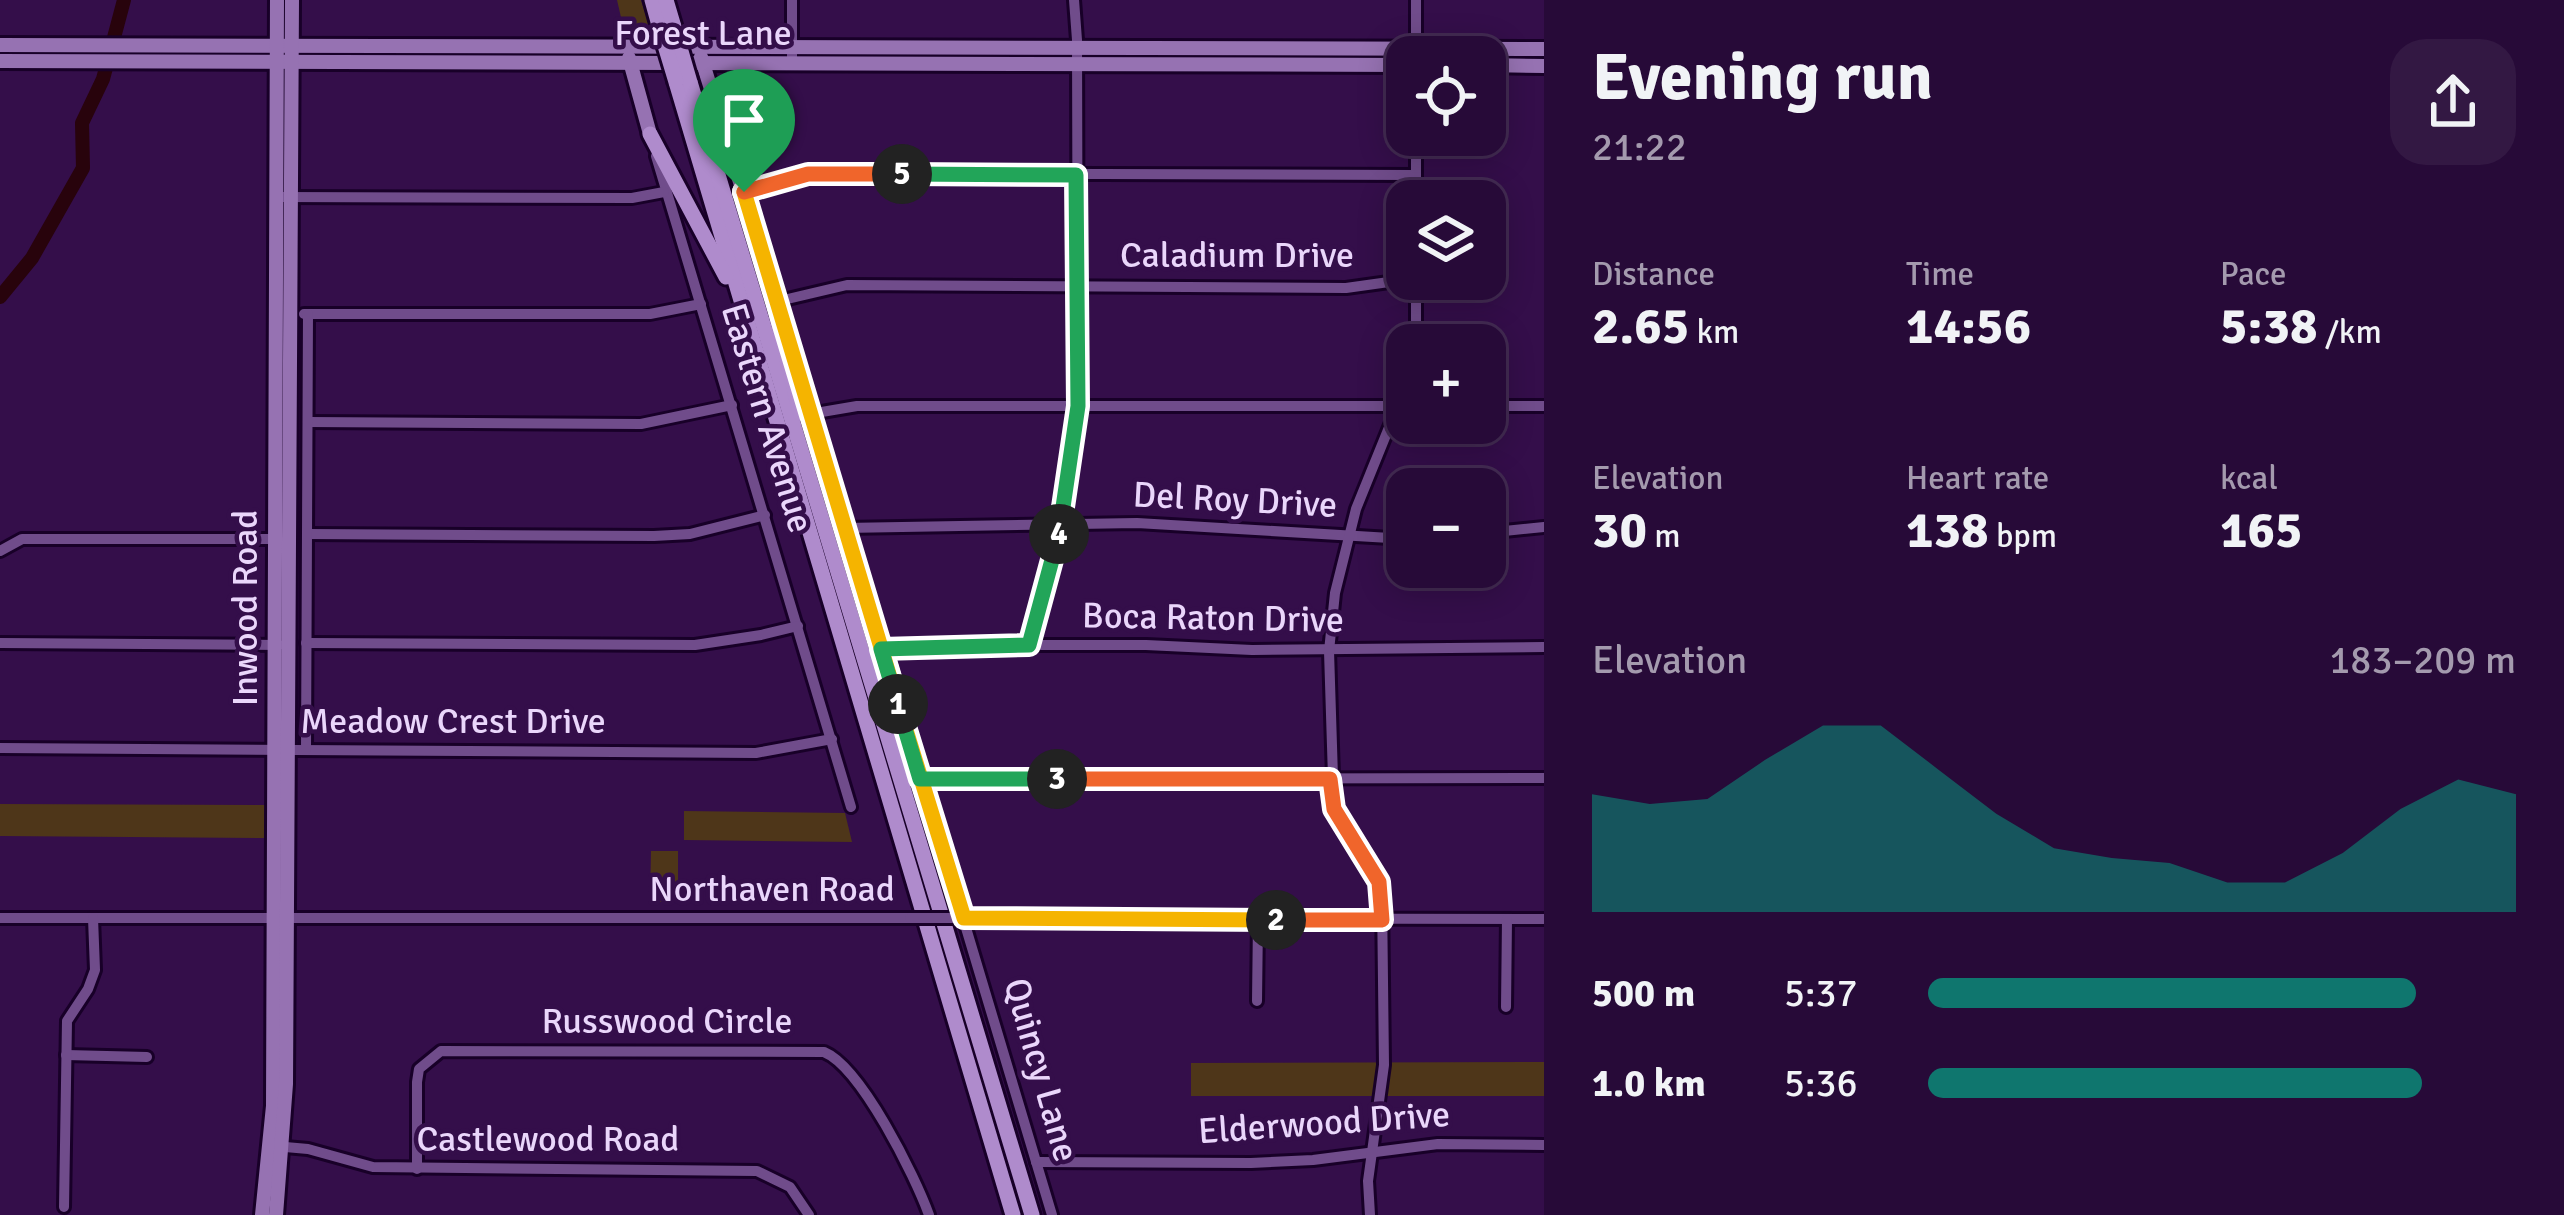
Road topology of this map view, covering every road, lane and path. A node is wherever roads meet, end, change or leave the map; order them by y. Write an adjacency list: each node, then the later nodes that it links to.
1 (277, 0): 17 (main road, Inwood Road)
2 (292, 0): 17 (main road, Inwood Road)
3 (652, 0): 8 (highway)
4 (666, 0): 8 (highway)
5 (792, 0): 19 (street)
6 (1073, 0): 20 (street)
7 (1416, 0): 9 (street)
8 (667, 28): 31 (highway, bridge)
9 (1416, 36)
10 (0, 45): 17 (main road, Forest Lane)
11 (408, 46): 17 (main road, Forest Lane); 18 (main road, Forest Lane); 23 (main road)
12 (629, 47): 13 (main road, Forest Lane); 18 (main road, Forest Lane); 25 (main road, Eastern Avenue)
13 (697, 47): 19 (main road, Forest Lane); 26 (main road, Quincy Lane)
14 (1265, 48): 16 (main road, Forest Lane); 20 (main road, Forest Lane); 29 (main road)
15 (1544, 49): 21 (main road, Forest Lane)
16 (1386, 52)
17 (284, 54): 22 (main road, Forest Lane); 23 (main road, Forest Lane); 40 (main road, Inwood Road)
18 (445, 54): 23 (main road, Forest Lane); 25 (main road, Forest Lane)
19 (792, 55): 20 (main road, Forest Lane); 27 (main road, Forest Lane)
20 (1078, 57): 29 (main road, Forest Lane); 35 (street)
21 (1506, 57)
22 (0, 61)
23 (364, 62)
24 (1506, 62): 30 (main road, Forest Lane)
25 (629, 64): 26 (main road, Forest Lane); 33 (main road, Eastern Avenue)
26 (704, 64): 27 (main road, Forest Lane); 32 (main road, Quincy Lane)
27 (734, 64): 32 (main road)
28 (1386, 64): 29 (main road, Forest Lane)
29 (1266, 65)
30 (1544, 66)
31 (683, 82): 48 (highway); 57 (highway)
32 (713, 90): 39 (main road, Quincy Lane)
33 (650, 134): 38 (street, Eastern Avenue); 48 (highway)
34 (1416, 156): 36 (street)
35 (1076, 175): 36 (street); 39 (street); 43 (street)
36 (1416, 175): 37 (street)
37 (1416, 180)
38 (664, 192): 40 (street); 45 (street, Eastern Avenue)
39 (744, 192): 41 (main road, Quincy Lane)
40 (284, 197): 46 (main road, Inwood Road)
41 (759, 243): 44 (street, Quincy Lane); 57 (highway)
42 (1386, 283): 43 (street, Caladium Drive)
43 (1079, 285): 44 (street, Caladium Drive); 50 (street)
44 (779, 301): 54 (street, Quincy Lane)
45 (701, 304): 47 (street); 49 (street, Eastern Avenue)
46 (284, 313): 47 (street); 66 (main road, Inwood Road)
47 (308, 314): 55 (street)
48 (750, 328): 106 (highway)
49 (732, 405): 55 (street); 58 (street, Eastern Avenue)
50 (1078, 406): 51 (street); 54 (street); 59 (street)
51 (1386, 406)
52 (1506, 406): 53 (street)
53 (1544, 406)
54 (810, 414): 61 (street, Quincy Lane)
55 (308, 422): 63 (street)
56 (1386, 444): 64 (street)
57 (802, 452): 107 (highway)
58 (765, 515): 63 (street); 68 (street, Eastern Avenue)
59 (1062, 524): 61 (street, Del Roy Drive); 64 (street, Del Roy Drive); 72 (street)
60 (1544, 526): 62 (street)
61 (844, 528): 74 (street, Quincy Lane)
62 (1506, 531)
63 (307, 535): 70 (street)
64 (1348, 537): 65 (street, Del Roy Drive); 75 (street)
65 (1386, 538)
66 (281, 539): 67 (street); 71 (main road, Inwood Road)
67 (2, 549)
68 (798, 626): 70 (street); 76 (street, Eastern Avenue)
69 (0, 643): 71 (street)
70 (306, 643): 79 (street)
71 (281, 645): 78 (main road, Inwood Road)
72 (1029, 645): 74 (street, Boca Raton Drive); 75 (street, Boca Raton Drive)
73 (1544, 647): 75 (street, Boca Raton Drive)
74 (881, 649): 81 (street, Quincy Lane)
75 (1329, 651): 82 (street)
76 (832, 739): 79 (street, Meadow Crest Drive); 83 (street, Eastern Avenue)
77 (0, 748): 78 (street, Meadow Crest Drive)
78 (282, 750): 79 (street, Meadow Crest Drive); 87 (main road, Inwood Road)
79 (306, 750)
80 (1544, 778): 82 (street)
81 (920, 779): 82 (street); 86 (street, Quincy Lane)
82 (1330, 779): 91 (street)
83 (851, 807)
84 (0, 918): 85 (street, Northaven Road)
85 (93, 918): 87 (street, Northaven Road); 94 (street)
86 (959, 918): 87 (street, Northaven Road, bridge); 90 (street, Northaven Road); 99 (street, Quincy Lane)
87 (282, 919): 97 (main road, Inwood Road)
88 (1507, 919): 89 (street, Northaven Road); 91 (street, Northaven Road); 93 (street)
89 (1544, 919)
90 (1258, 920): 91 (street, Northaven Road); 92 (street)
91 (1382, 920): 98 (street)
92 (1257, 1001)
93 (1506, 1007)
94 (66, 1054): 95 (street); 101 (street)
95 (147, 1057)
96 (1544, 1145): 98 (street, Elderwood Drive)
97 (277, 1147): 100 (street, Castlewood Road); 102 (main road, Inwood Road); 103 (main road, Inwood Road)
98 (1372, 1151): 99 (street, Elderwood Drive); 109 (street)
99 (1036, 1162): 108 (street, Quincy Lane)
100 (417, 1169): 104 (street, Castlewood Road); 105 (street, Russwood Circle)
101 (64, 1207)
102 (262, 1215)
103 (276, 1215)
104 (808, 1215)
105 (928, 1215)
106 (1013, 1215)
107 (1032, 1215)
108 (1052, 1215)
109 (1370, 1215)

